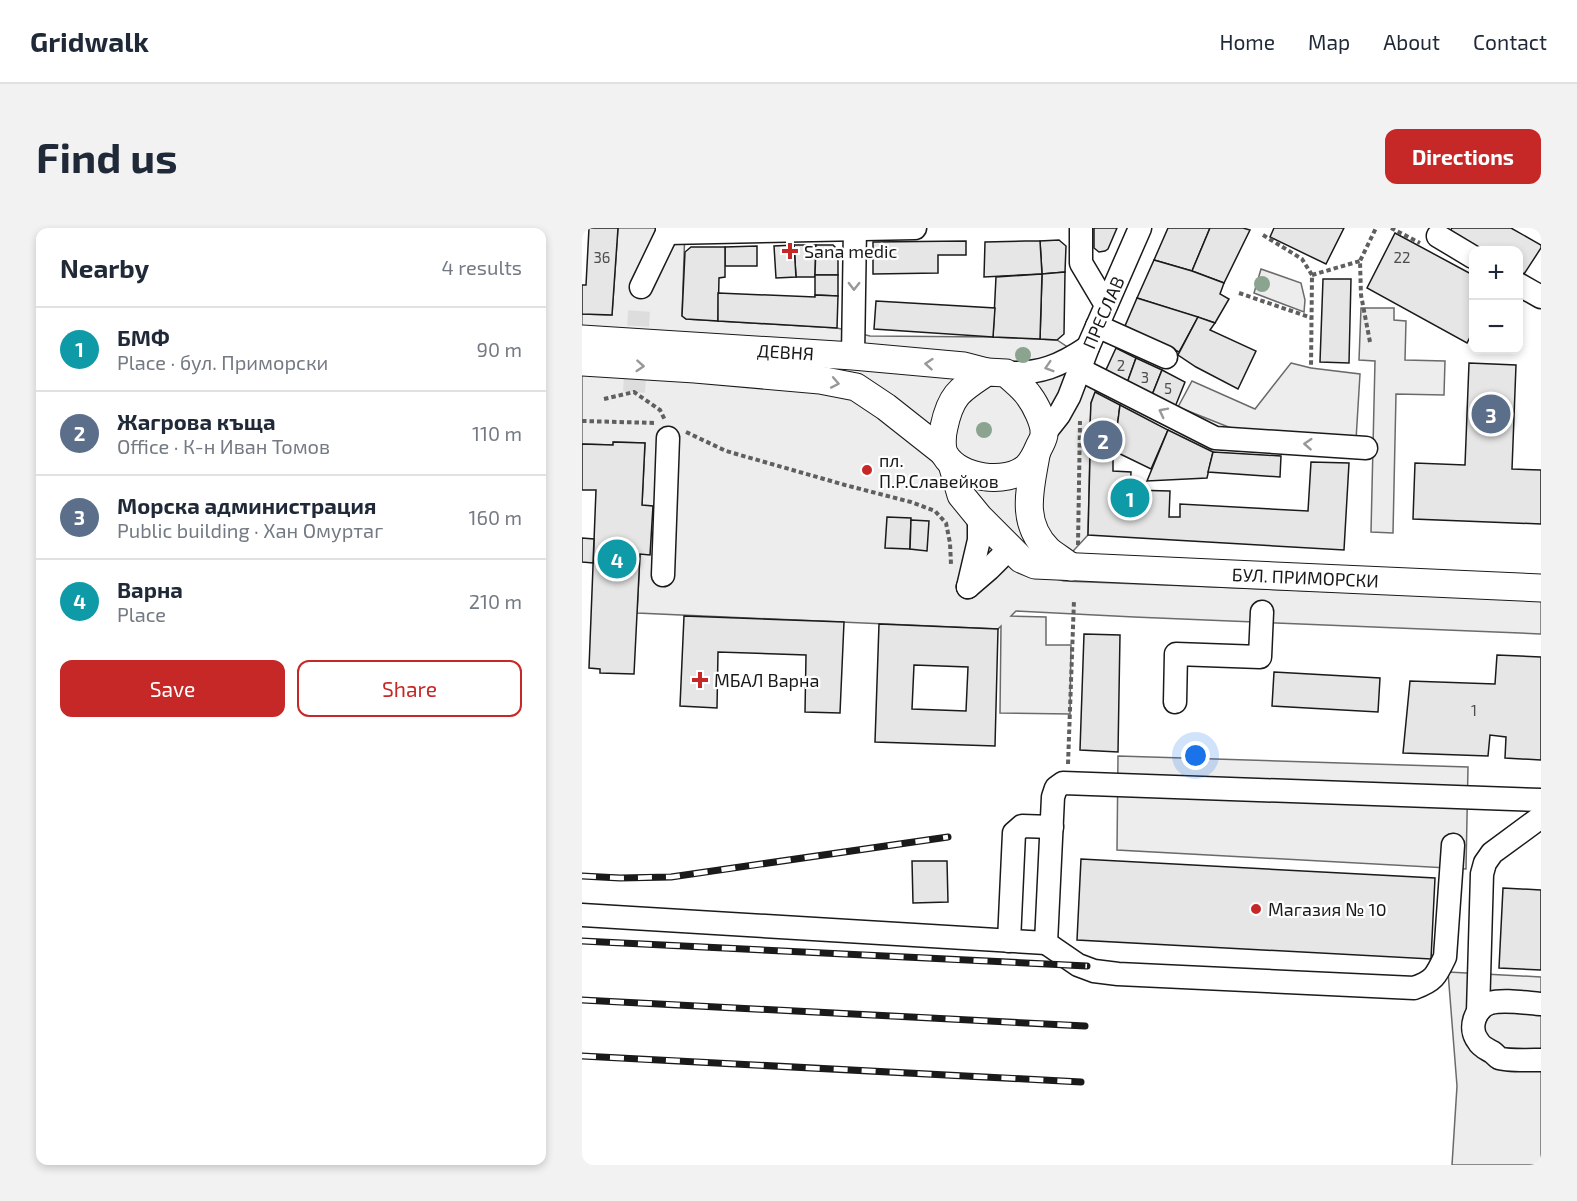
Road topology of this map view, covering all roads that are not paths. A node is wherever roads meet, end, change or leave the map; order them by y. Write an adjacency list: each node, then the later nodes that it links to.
1 (915, 228): 4 (street)
2 (1082, 228): 11 (street)
3 (1140, 228): 11 (street, ПРЕСЛАВ)
4 (855, 229): 5 (street); 14 (street, one-way to 14)
5 (673, 231): 8 (street)
6 (1438, 236): 7 (street)
7 (1469, 255)
8 (641, 287)
9 (1523, 287): 10 (street)
10 (1541, 297)
11 (1106, 305): 12 (street, ПРЕСЛАВ)
12 (1092, 337): 15 (street); 17 (street, ПРЕСЛАВ); 18 (street, ДЕВНЯ, one-way to 18)
13 (582, 339): 14 (main road, ДЕВНЯ)
14 (853, 356): 18 (main road, ДЕВНЯ, one-way to 14)
15 (1166, 357)
16 (582, 362): 22 (main road, ДЕВНЯ, one-way to 22)
17 (1079, 369): 20 (street, one-way to 17); 21 (street, ПРЕСЛАВ)
18 (997, 372): 21 (main road); 22 (main road)
19 (673, 433): 26 (street)
20 (1366, 448)
21 (1035, 453): 22 (main road, ДЕВНЯ); 24 (main road); 25 (main road)
22 (948, 458): 23 (main road)
23 (979, 517): 24 (main road); 24 (street)
24 (1010, 548): 25 (main road)
25 (1075, 567): 27 (main road, БУЛ. ПРИМОРСКИ)
26 (663, 574)
27 (1541, 588)
28 (1262, 612): 29 (street)
29 (1175, 702)
30 (1541, 800): 32 (street)
31 (1541, 818): 38 (street)
32 (1052, 826): 35 (street); 36 (street)
33 (1453, 845): 36 (street)
34 (582, 915): 35 (street)
35 (1009, 940): 36 (street)
36 (1046, 943)
37 (1541, 1004): 38 (street)
38 (1478, 1012): 39 (street)
39 (1541, 1060)

